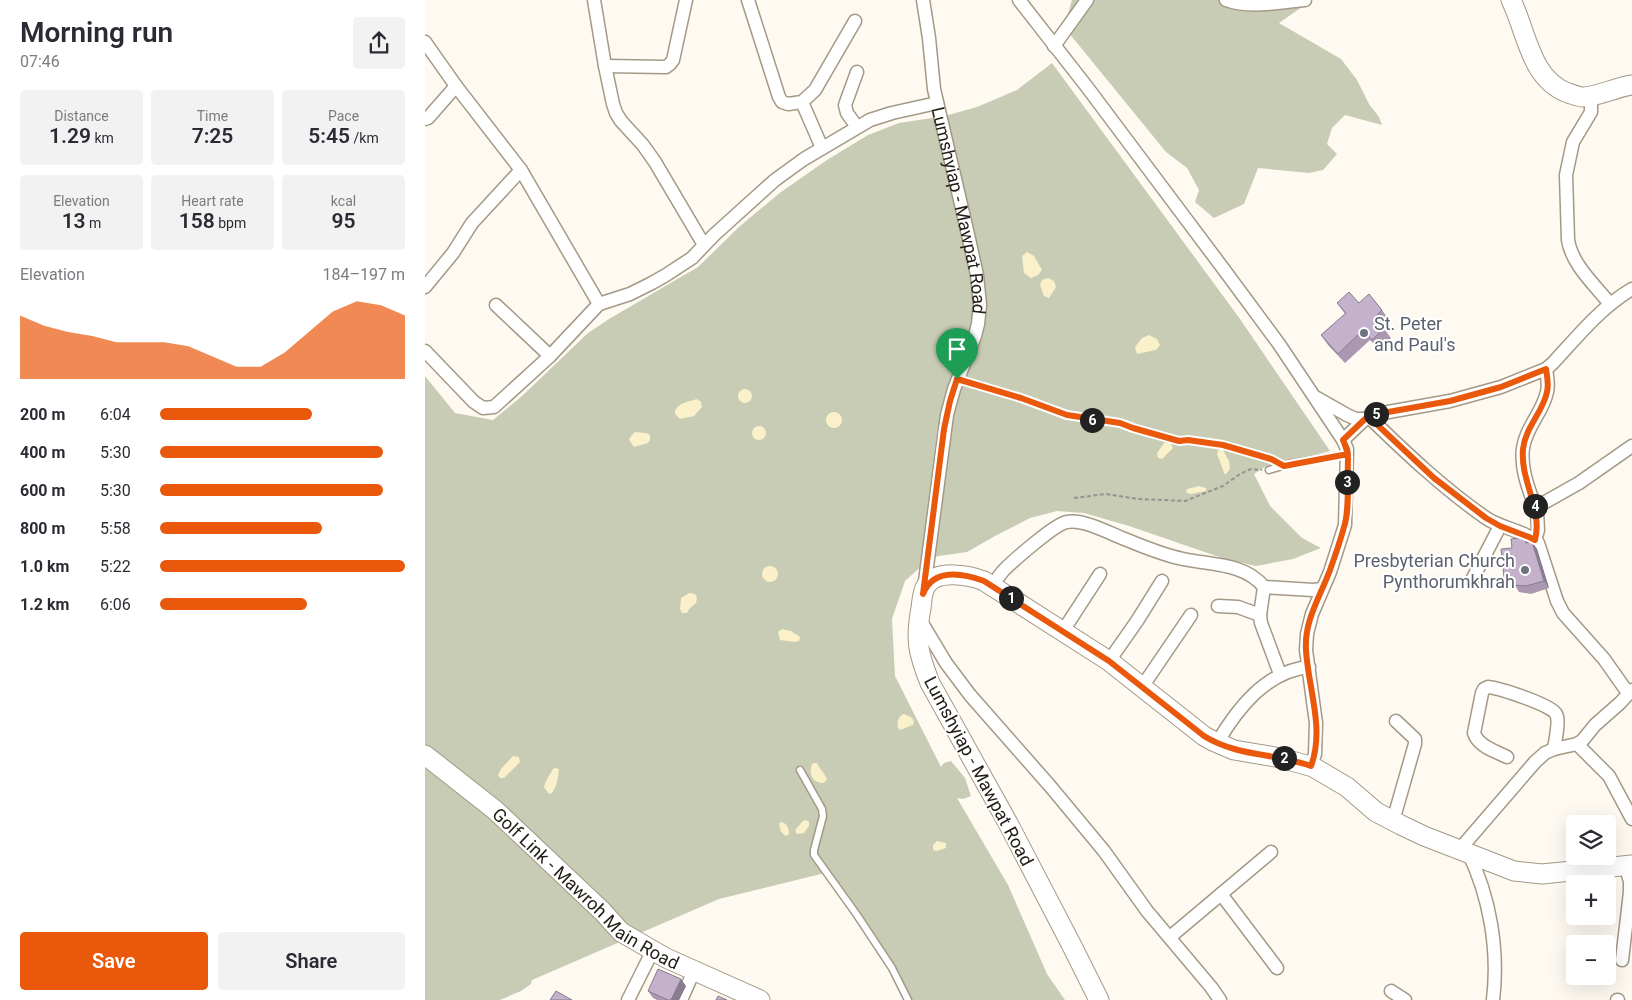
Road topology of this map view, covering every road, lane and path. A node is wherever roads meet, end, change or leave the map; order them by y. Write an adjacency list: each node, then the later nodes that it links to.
1 (595, 0): 13 (street)
2 (686, 0): 13 (street)
3 (748, 0): 18 (street)
4 (923, 0): 19 (street, Lumshyiap - Mawpat Road)
5 (1019, 0): 12 (street)
6 (1087, 0): 12 (street)
7 (1226, 0): 8 (street)
8 (1305, 0)
9 (1512, 0): 17 (street)
10 (855, 21): 18 (street)
11 (425, 42): 16 (street)
12 (1054, 46): 34 (street)
13 (605, 66): 24 (street)
14 (857, 72): 21 (street)
15 (1632, 85): 17 (street)
16 (456, 86): 20 (street); 23 (street)
17 (1591, 95): 29 (street)
18 (802, 102): 22 (street)
19 (937, 103): 21 (street); 33 (street, Lumshyiap - Mawpat Road)
20 (425, 119)
21 (857, 127): 22 (street)
22 (822, 148): 24 (street)
23 (521, 170): 25 (street); 28 (street)
24 (704, 245): 28 (street)
25 (425, 287)
26 (1632, 289): 29 (street)
27 (497, 304): 31 (street)
28 (599, 304): 31 (street)
29 (1610, 304): 32 (street)
30 (425, 351): 31 (street)
31 (550, 356)
32 (1546, 369): 35 (street); 42 (street)
33 (957, 379): 39 (path); 51 (street, Lumshyiap - Mawpat Road)
34 (1314, 396): 35 (street); 36 (street)
35 (1367, 418): 36 (street); 43 (street)
36 (1343, 440): 38 (street)
37 (1632, 446): 42 (street)
38 (1348, 454): 39 (lane); 50 (street)
39 (1284, 466): 40 (lane)
40 (1269, 470): 41 (path)
41 (1074, 498)
42 (1537, 512): 44 (street)
43 (1500, 526): 44 (street); 46 (street)
44 (1535, 540): 61 (street)
45 (1100, 574): 56 (street)
46 (1472, 580)
47 (1163, 581): 57 (street)
48 (993, 586): 49 (street); 51 (street); 56 (street)
49 (1264, 587): 50 (street); 54 (street)
50 (1322, 589): 58 (street)
51 (923, 594): 55 (street, Lumshyiap - Mawpat Road)
52 (1218, 606): 54 (street)
53 (1191, 615): 60 (street)
54 (1260, 615): 59 (street)
55 (919, 618): 76 (street); 86 (street, Lumshyiap - Mawpat Road)
56 (1063, 631): 57 (street)
57 (1109, 661): 60 (street)
58 (1309, 667): 59 (street); 68 (street)
59 (1280, 674): 63 (street)
60 (1142, 687): 63 (street)
61 (1630, 691): 64 (street)
62 (1396, 721): 71 (street)
63 (1217, 743): 68 (street)
64 (1577, 744): 65 (street); 70 (street)
65 (1554, 749): 67 (street); 72 (street)
66 (425, 755): 77 (street, Golf Link - Mawroh Main Road)
67 (1507, 757)
68 (1311, 766): 71 (street)
69 (800, 770): 85 (lane)
70 (1632, 819)
71 (1393, 821): 72 (street)
72 (1464, 851): 74 (street); 89 (street)
73 (1271, 852): 75 (street)
74 (1628, 865): 78 (street)
75 (1221, 894): 76 (street); 79 (street)
76 (1170, 937): 87 (street)
77 (653, 950): 80 (street, Golf Link - Mawroh Main Road); 82 (street)
78 (1622, 960)
79 (1277, 968)
80 (694, 971): 83 (street); 84 (street, Golf Link - Mawroh Main Road)
81 (1391, 991): 88 (street)
82 (628, 1000)
83 (681, 1000)
84 (760, 1000)
85 (908, 1000)
86 (1099, 1000)
87 (1220, 1000)
88 (1405, 1000)
89 (1493, 1000)

